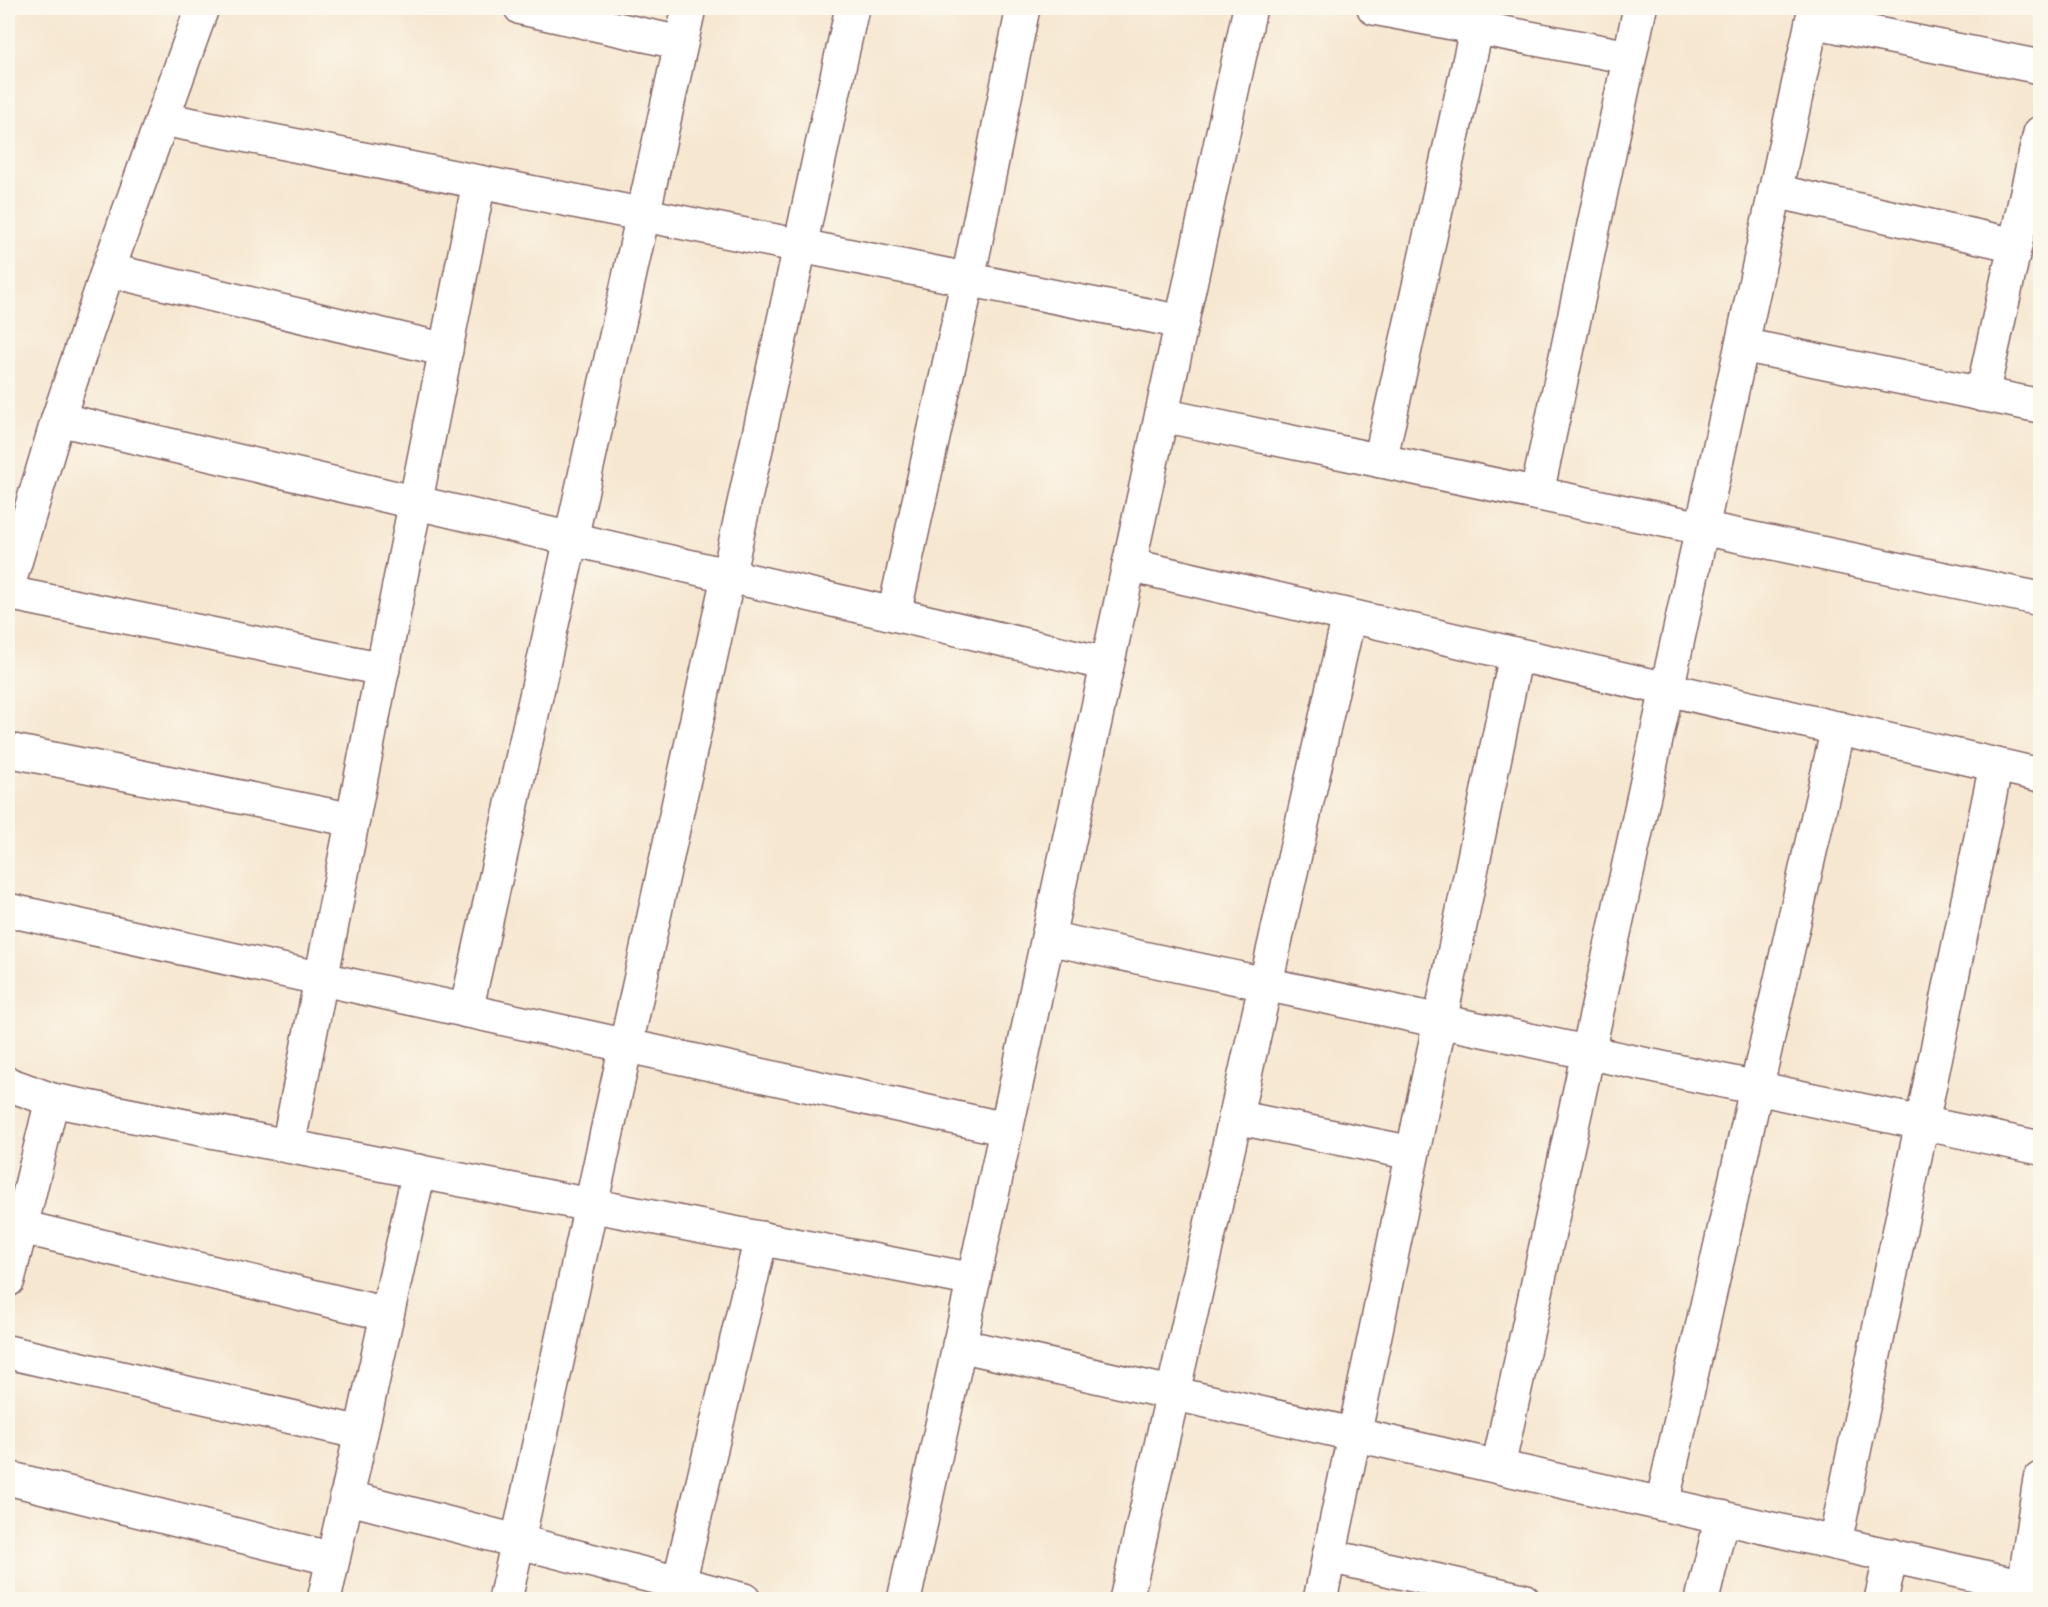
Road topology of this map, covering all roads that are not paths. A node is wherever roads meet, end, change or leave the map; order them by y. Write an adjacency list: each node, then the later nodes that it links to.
1 (202, 8): 14 (street)
2 (521, 8): 11 (street)
3 (688, 8): 11 (street)
4 (852, 8): 20 (street)
5 (1023, 8): 22 (street)
6 (1251, 8): 23 (street)
7 (1374, 8): 10 (street)
8 (1640, 8): 12 (street)
9 (1814, 14): 13 (street); 17 (street)
10 (1478, 17): 12 (street); 30 (street)
11 (681, 43): 18 (street)
12 (1629, 57): 31 (street)
13 (2040, 67)
14 (163, 119): 16 (street); 21 (street)
15 (2040, 133): 19 (street)
16 (479, 182): 18 (street); 25 (street)
17 (1775, 192): 19 (street); 24 (street)
18 (642, 214): 20 (street); 34 (street)
19 (2015, 245): 26 (street)
20 (800, 246): 22 (street); 36 (street)
21 (108, 270): 25 (street); 29 (street)
22 (968, 279): 23 (street); 40 (street)
23 (1182, 322): 28 (street)
24 (1742, 345): 26 (street); 33 (street)
25 (446, 350): 32 (street)
26 (1982, 394): 27 (street)
27 (2040, 406)
28 (1162, 415): 30 (street); 35 (street)
29 (58, 419): 32 (street); 37 (street)
30 (1380, 460): 31 (street)
31 (1537, 494): 33 (street)
32 (416, 502): 34 (street); 44 (street)
33 (1702, 528): 39 (street); 45 (street)
34 (571, 538): 36 (street); 55 (street)
35 (1129, 565): 41 (street); 43 (street)
36 (729, 575): 40 (street); 57 (street)
37 (8, 586)
38 (8, 593): 44 (street)
39 (2040, 599)
40 (894, 614): 43 (street)
41 (1349, 616): 42 (street); 54 (street)
42 (1516, 654): 45 (street); 56 (street)
43 (1107, 664): 52 (street)
44 (383, 669): 50 (street)
45 (1667, 689): 46 (street); 58 (street)
46 (1838, 728): 48 (street); 60 (street)
47 (8, 750): 50 (street)
48 (1996, 765): 49 (street); 63 (street)
49 (2040, 775)
50 (353, 820): 53 (street)
51 (8, 910): 53 (street)
52 (1048, 938): 54 (street); 64 (street)
53 (322, 979): 55 (street); 65 (street)
54 (1265, 984): 56 (street); 62 (street)
55 (466, 1011): 57 (street)
56 (1440, 1021): 58 (street); 67 (street)
57 (626, 1046): 64 (street); 69 (street)
58 (1588, 1052): 60 (street); 80 (street)
59 (8, 1084): 61 (street)
60 (1756, 1088): 63 (street); 84 (street)
61 (52, 1100): 65 (street); 70 (street)
62 (1235, 1117): 67 (street); 77 (street)
63 (1922, 1123): 66 (street); 87 (street)
64 (1006, 1129): 73 (street)
65 (288, 1146): 68 (street)
66 (2040, 1148)
67 (1412, 1153): 79 (street)
68 (419, 1171): 69 (street); 74 (street)
69 (591, 1205): 71 (street); 86 (street)
70 (21, 1227): 72 (street); 74 (street)
71 (761, 1238): 73 (street); 91 (street)
72 (8, 1280)
73 (974, 1280): 75 (street)
74 (387, 1314): 78 (street)
75 (959, 1346): 77 (street); 96 (street)
76 (8, 1352): 78 (street)
77 (1173, 1393): 79 (street); 97 (street)
78 (361, 1433): 83 (street)
79 (1354, 1434): 80 (street); 89 (street)
80 (1498, 1467): 84 (street)
81 (8, 1478): 90 (street)
82 (2040, 1479): 92 (street)
83 (346, 1497): 86 (street); 90 (street)
84 (1662, 1504): 85 (street)
85 (1722, 1517): 87 (street); 100 (street)
86 (518, 1541): 91 (street); 94 (street)
87 (1835, 1543): 88 (street)
88 (1891, 1555): 92 (street); 101 (street)
89 (1329, 1556): 98 (street); 99 (street)
90 (333, 1559): 93 (street)
91 (677, 1591): 95 (street)
92 (2024, 1593)
93 (324, 1599)
94 (505, 1599)
95 (744, 1599)
96 (904, 1599)
97 (1126, 1599)
98 (1320, 1599)
99 (1523, 1599)
100 (1702, 1599)
101 (1881, 1599)

